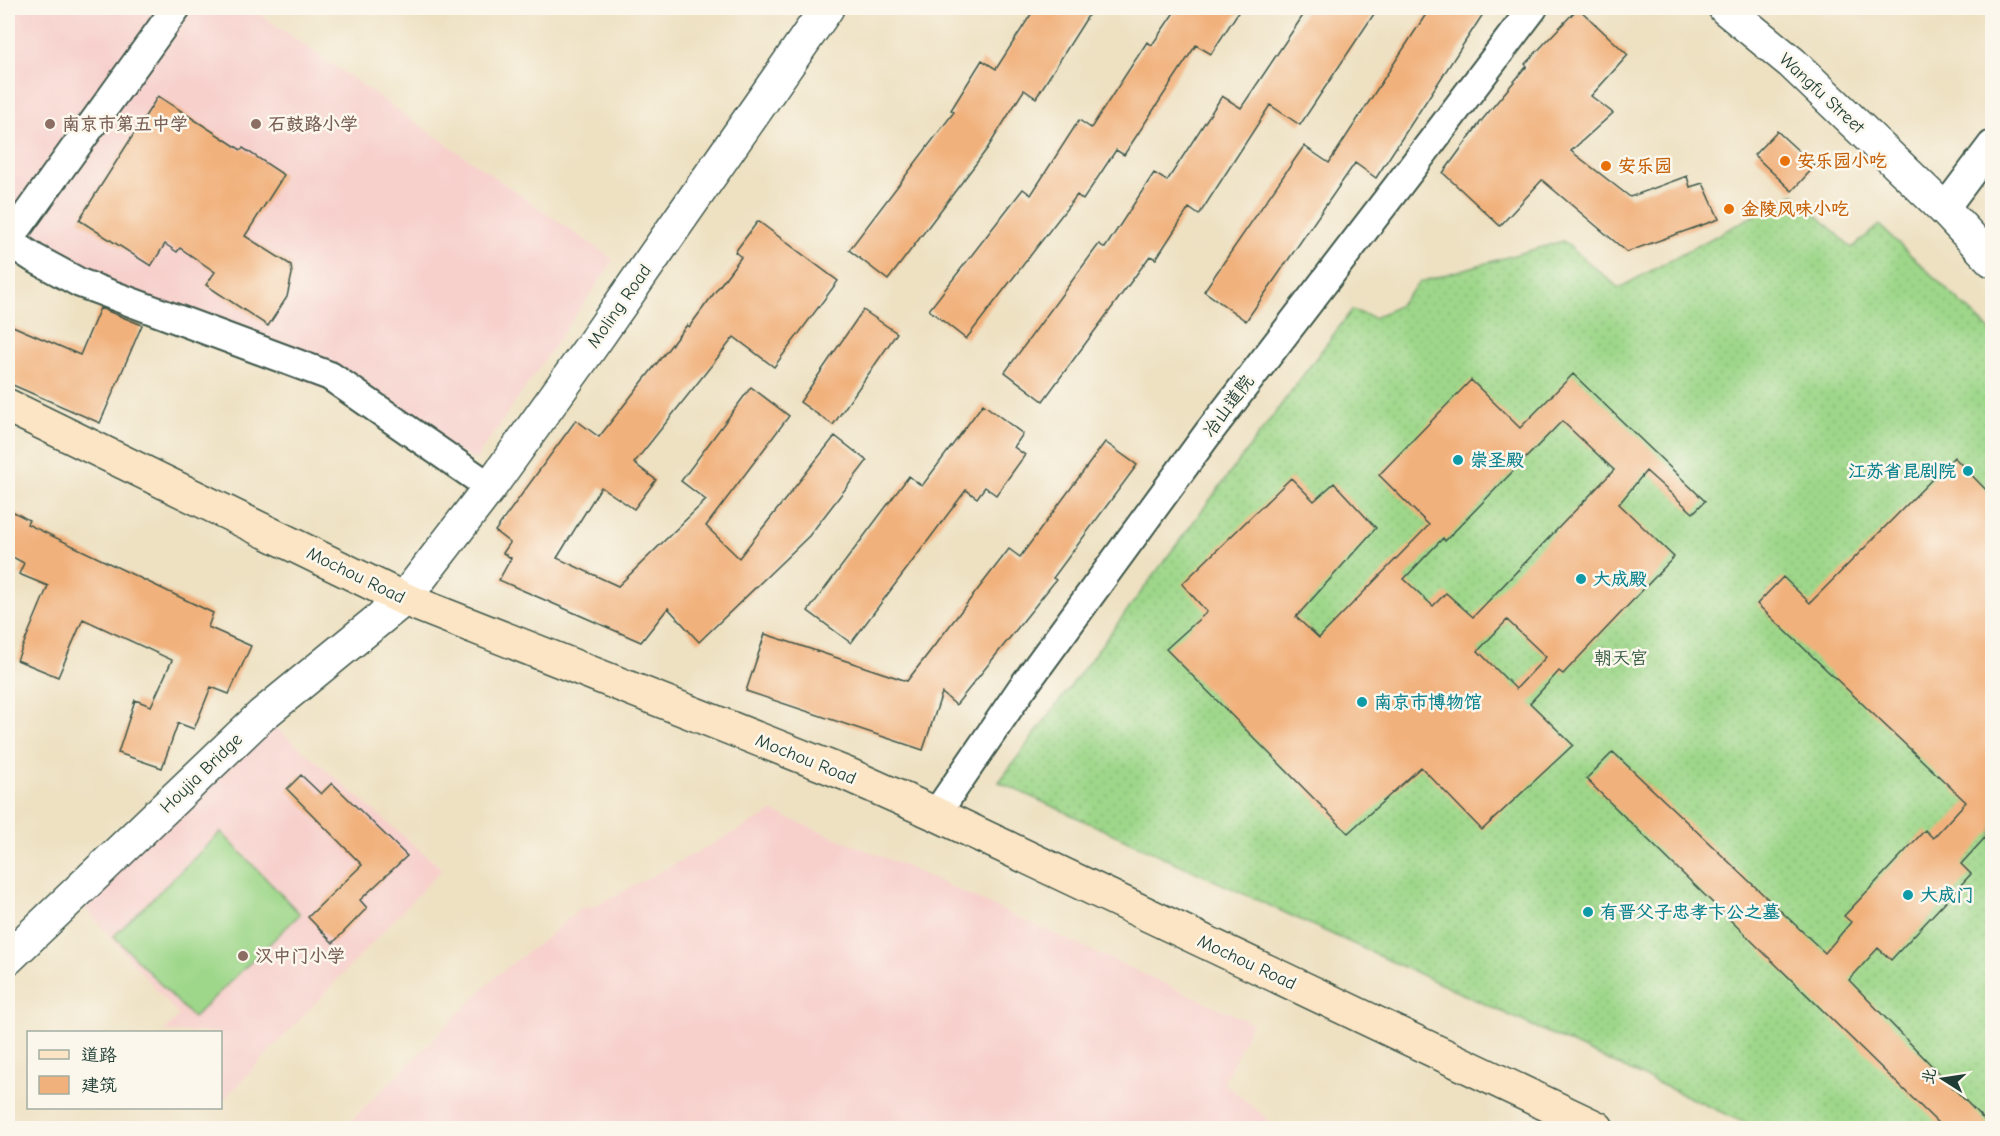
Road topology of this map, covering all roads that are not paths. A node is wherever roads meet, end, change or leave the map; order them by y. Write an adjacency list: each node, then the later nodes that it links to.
1 (176, 8): 7 (street)
2 (827, 8): 10 (street, Moling Road)
3 (1533, 8): 12 (street, 冶山道院)
4 (1725, 8): 6 (street, Wangfu Street)
5 (1992, 145): 6 (street)
6 (1944, 209): 8 (street, Wangfu Street)
7 (8, 241): 10 (street)
8 (1992, 260)
9 (8, 406): 11 (main road, Mochou Road)
10 (490, 487): 11 (street, Moling Road)
11 (404, 598): 12 (main road, Mochou Road); 13 (street, Houjia Bridge)
12 (936, 814): 14 (main road, Mochou Road)
13 (8, 958)
14 (1597, 1128)

